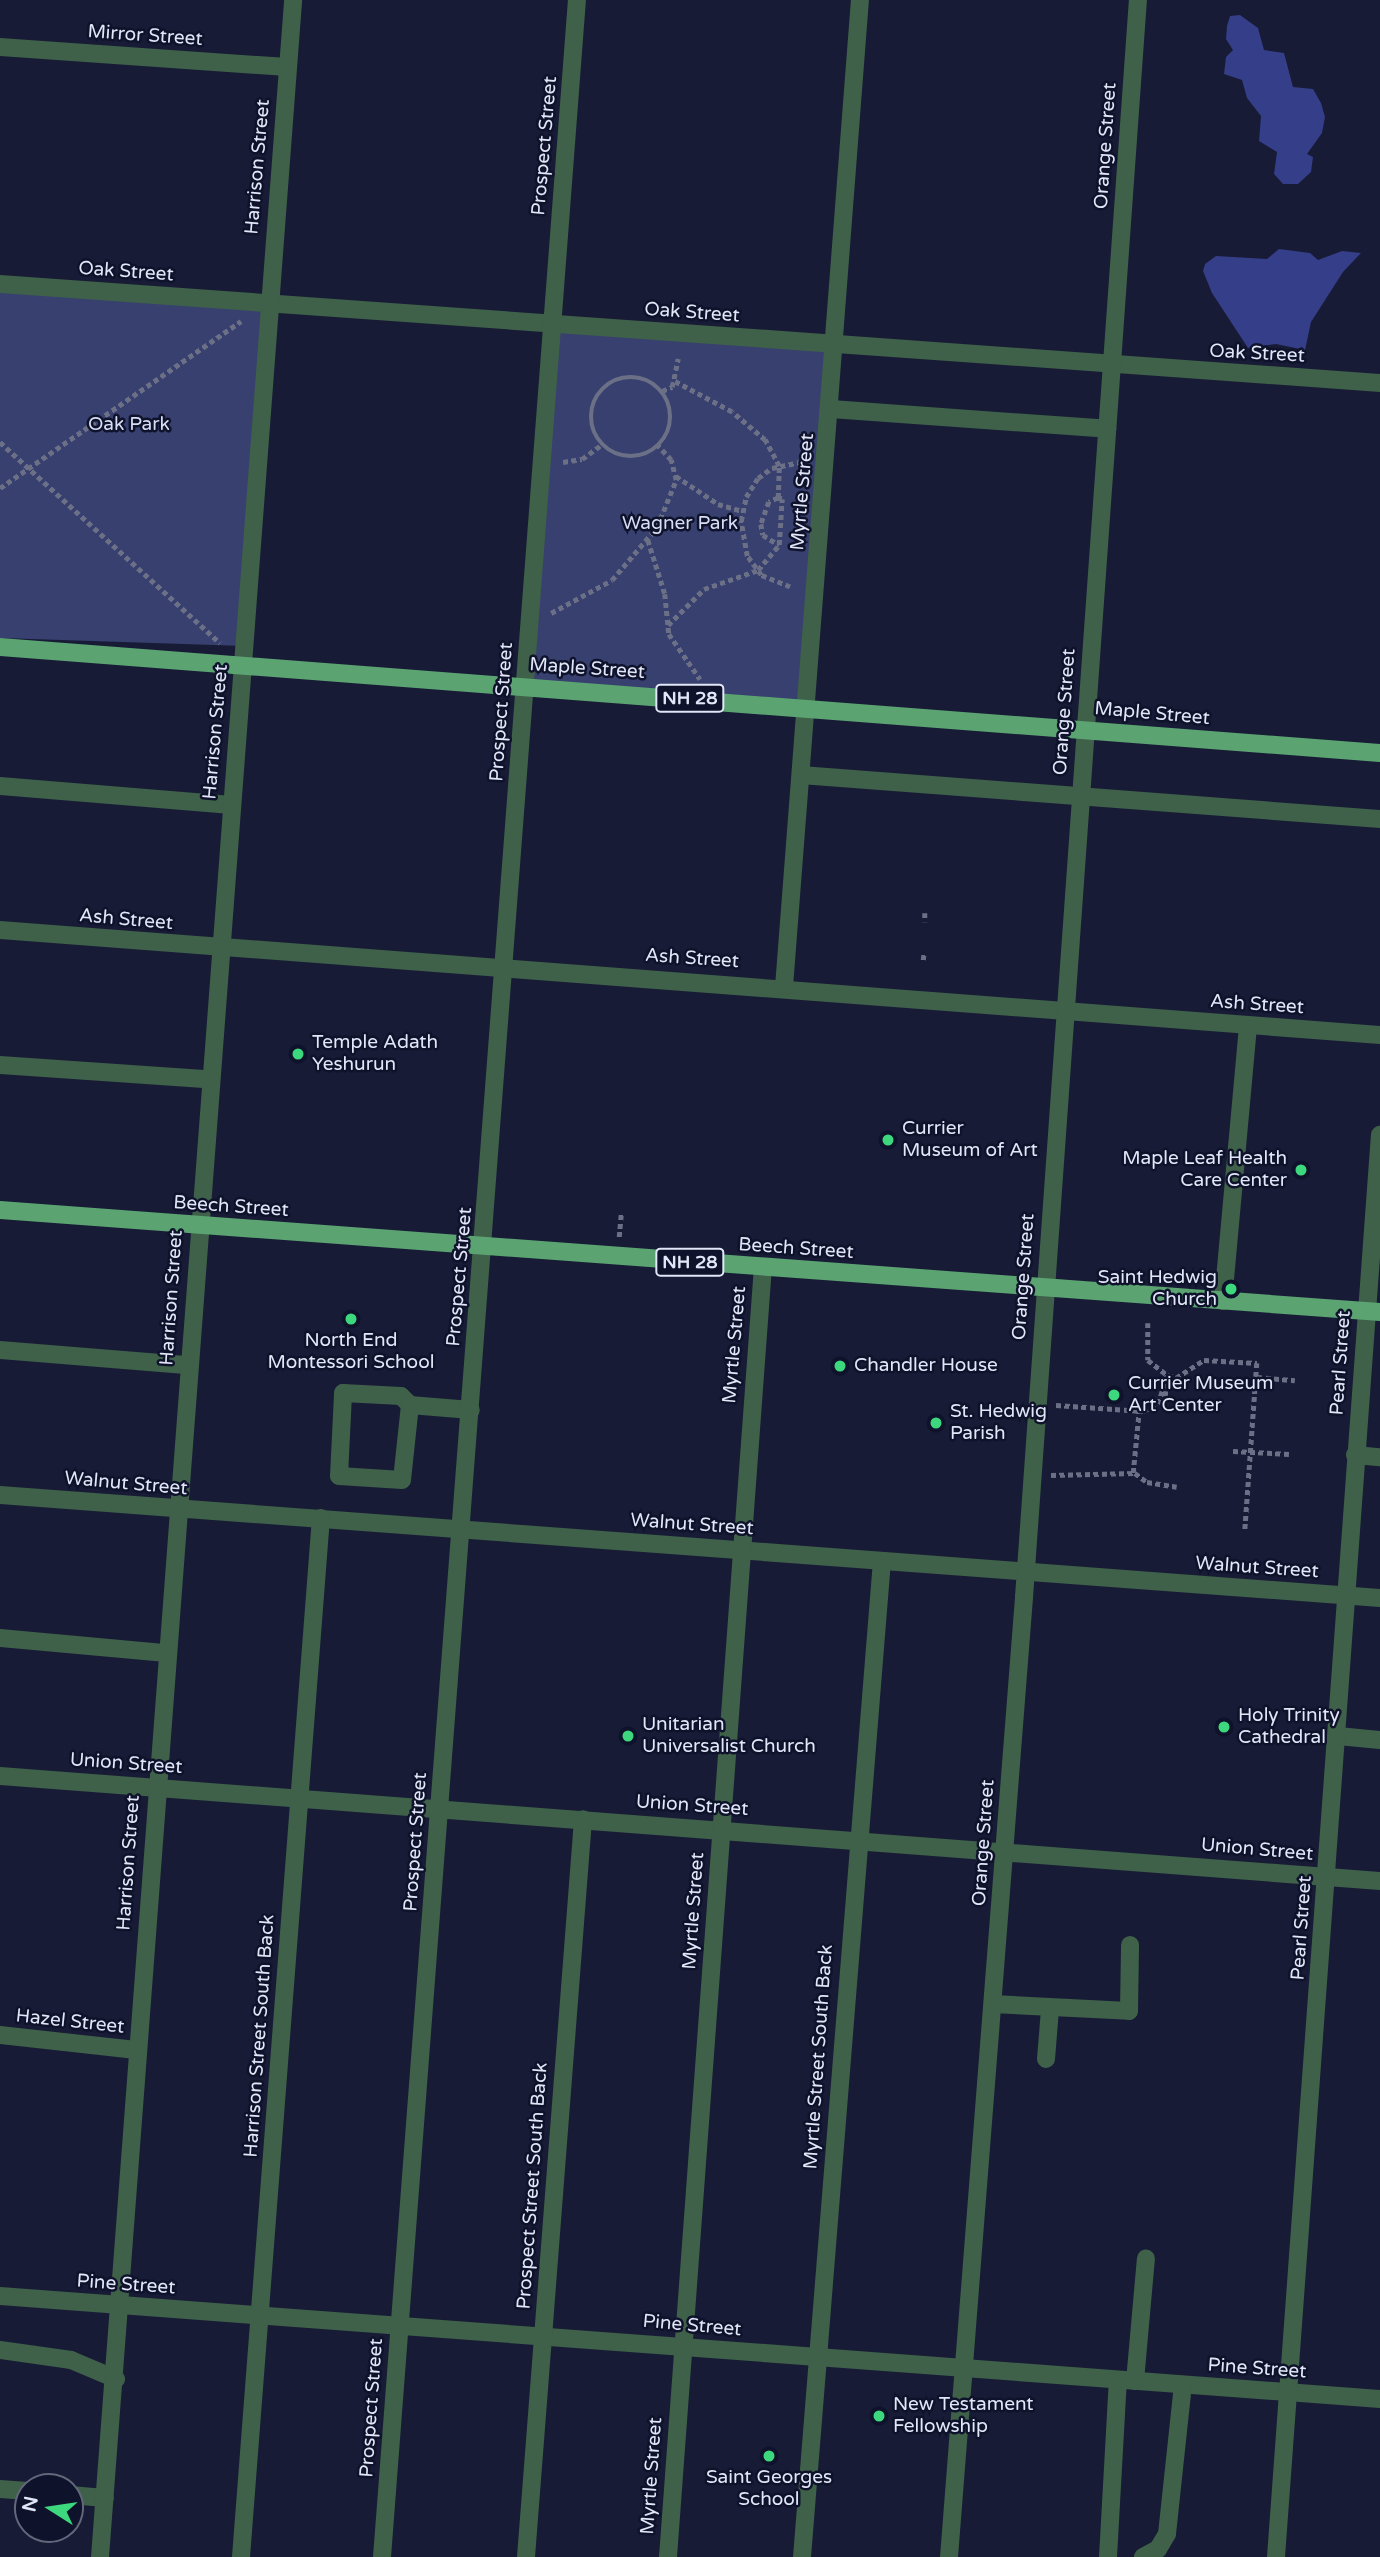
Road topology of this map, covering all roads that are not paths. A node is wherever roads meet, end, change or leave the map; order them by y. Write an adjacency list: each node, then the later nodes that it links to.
1 (293, 0): 6 (street, Harrison Street)
2 (578, 0): 9 (street, Prospect Street)
3 (860, 0): 10 (street, Myrtle Street)
4 (1138, 0): 11 (street, Orange Street)
5 (0, 47): 6 (street, Mirror Street)
6 (287, 66): 8 (street, Harrison Street)
7 (0, 284): 8 (street, Oak Street)
8 (268, 304): 9 (street, Oak Street); 16 (street, Harrison Street)
9 (552, 324): 10 (street, Oak Street); 17 (street, Prospect Street)
10 (836, 345): 11 (street, Oak Street); 13 (street, Myrtle Street)
11 (1111, 367): 12 (street, Oak Street); 14 (street, Orange Street)
12 (1380, 383)
13 (831, 409): 14 (street); 18 (street, Myrtle Street)
14 (1107, 429): 19 (street, Orange Street)
15 (0, 646): 16 (main road, Maple Street / NH 28)
16 (243, 665): 17 (main road, Maple Street / NH 28); 24 (street, Harrison Street)
17 (525, 685): 18 (main road, Maple Street / NH 28); 28 (street, Prospect Street)
18 (806, 707): 19 (main road, Maple Street / NH 28); 21 (street, Myrtle Street)
19 (1084, 729): 20 (main road, Maple Street / NH 28); 23 (street, Orange Street)
20 (1380, 753)
21 (801, 775): 23 (street); 29 (street, Myrtle Street)
22 (0, 786): 24 (street)
23 (1080, 794): 25 (street); 30 (street, Orange Street)
24 (231, 804): 27 (street, Harrison Street)
25 (1380, 819)
26 (0, 930): 27 (street, Ash Street)
27 (218, 948): 28 (street, Ash Street); 34 (street, Harrison Street)
28 (504, 967): 29 (street, Ash Street); 38 (street, Prospect Street)
29 (784, 987): 30 (street, Ash Street)
30 (1064, 1011): 31 (street, Ash Street); 40 (street, Orange Street)
31 (1248, 1025): 32 (street, Ash Street); 41 (street)
32 (1380, 1035)
33 (0, 1065): 34 (street)
34 (208, 1079): 37 (street, Harrison Street)
35 (1380, 1135): 42 (street, Pearl Street)
36 (0, 1210): 37 (main road, Beech Street / NH 28)
37 (198, 1226): 38 (main road, Beech Street / NH 28); 44 (street, Harrison Street)
38 (484, 1247): 39 (main road, Beech Street / NH 28); 46 (street, Prospect Street)
39 (763, 1267): 40 (main road, Beech Street / NH 28); 53 (street, Myrtle Street)
40 (1044, 1288): 41 (main road, Beech Street / NH 28); 55 (street, Orange Street)
41 (1223, 1301): 42 (main road, Beech Street / NH 28)
42 (1373, 1312): 47 (street, Pearl Street)
43 (0, 1350): 44 (street)
44 (188, 1364): 50 (street, Harrison Street)
45 (410, 1405): 45 (street); 46 (street)
46 (471, 1410): 52 (street, Prospect Street)
47 (1355, 1455): 48 (street); 56 (street, Pearl Street)
48 (1380, 1457)
49 (0, 1495): 50 (street, Walnut Street)
50 (177, 1509): 51 (street, Walnut Street); 59 (street, Harrison Street)
51 (321, 1518): 52 (street, Walnut Street); 64 (street, Harrison Street South Back)
52 (460, 1530): 53 (street, Walnut Street); 65 (street, Prospect Street)
53 (740, 1550): 54 (street, Walnut Street); 67 (street, Myrtle Street)
54 (882, 1561): 55 (street, Walnut Street); 68 (street, Myrtle Street South Back)
55 (1026, 1572): 56 (street, Walnut Street); 69 (street, Orange Street)
56 (1347, 1596): 57 (street, Walnut Street); 60 (street, Pearl Street)
57 (1380, 1598)
58 (0, 1638): 59 (street)
59 (166, 1653): 63 (street, Harrison Street)
60 (1338, 1736): 61 (street); 70 (street, Pearl Street)
61 (1380, 1740)
62 (0, 1776): 63 (street, Union Street)
63 (156, 1788): 64 (street, Union Street); 76 (street, Harrison Street)
64 (301, 1799): 65 (street, Union Street); 81 (street, Harrison Street South Back)
65 (439, 1808): 66 (street, Union Street); 82 (street, Prospect Street)
66 (583, 1819): 67 (street, Union Street); 83 (street, Prospect Street South Back)
67 (721, 1829): 68 (street, Union Street); 84 (street, Myrtle Street)
68 (857, 1840): 69 (street, Union Street); 86 (street, Myrtle Street South Back)
69 (1004, 1852): 70 (street, Union Street); 73 (street, Orange Street)
70 (1326, 1877): 71 (street, Union Street); 91 (street, Pearl Street)
71 (1380, 1881)
72 (1130, 1945): 74 (street)
73 (993, 2004): 74 (street); 87 (street, Orange Street)
74 (1050, 2010): 77 (street)
75 (0, 2035): 76 (street, Hazel Street)
76 (136, 2050): 80 (street, Harrison Street)
77 (1046, 2059)
78 (1146, 2258): 89 (street)
79 (0, 2295): 80 (street, Pine Street)
80 (121, 2306): 81 (street, Pine Street); 88 (street, Harrison Street)
81 (259, 2316): 82 (street, Pine Street); 96 (street, Harrison Street South Back)
82 (399, 2325): 83 (street, Pine Street); 97 (street, Prospect Street)
83 (542, 2336): 84 (street, Pine Street); 98 (street, Prospect Street South Back)
84 (683, 2346): 86 (street, Pine Street); 99 (street, Myrtle Street)
85 (0, 2350): 88 (street)
86 (817, 2358): 87 (street, Pine Street); 100 (street, Myrtle Street South Back)
87 (965, 2369): 89 (street, Pine Street); 101 (street, Orange Street)
88 (116, 2379): 94 (street, Harrison Street)
89 (1126, 2381): 90 (street, Pine Street); 102 (street)
90 (1182, 2385): 91 (street, Pine Street); 103 (street)
91 (1290, 2392): 92 (street, Pine Street); 104 (street, Pearl Street)
92 (1380, 2399)
93 (84, 2496): 94 (street)
94 (105, 2498): 95 (street, Harrison Street)
95 (100, 2557)
96 (242, 2557)
97 (382, 2557)
98 (526, 2557)
99 (668, 2557)
100 (802, 2557)
101 (949, 2557)
102 (1108, 2557)
103 (1143, 2557)
104 (1276, 2557)

